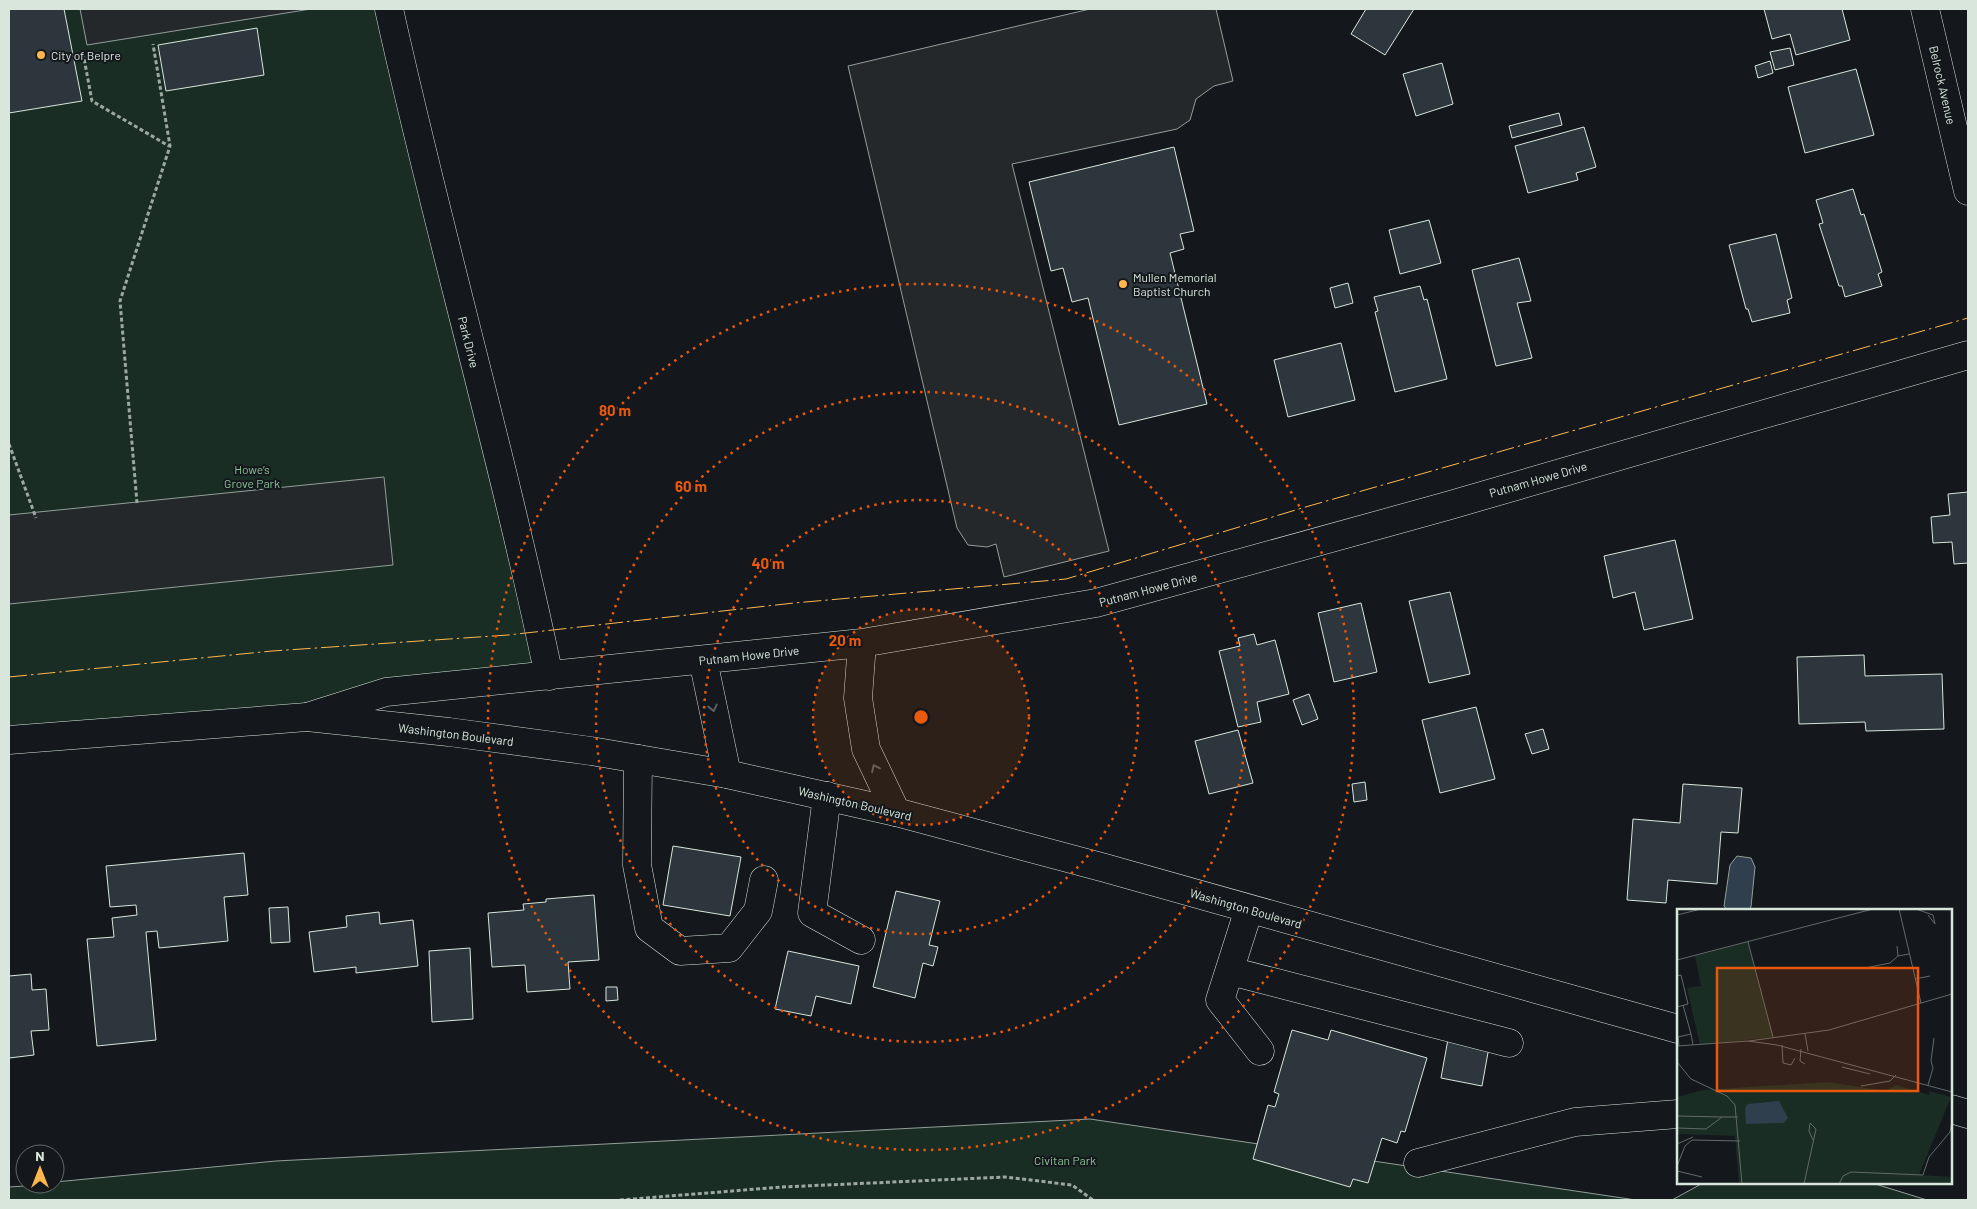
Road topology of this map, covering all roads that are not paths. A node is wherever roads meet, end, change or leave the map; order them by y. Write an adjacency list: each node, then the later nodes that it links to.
1 (389, 9): 8 (street, Park Drive)
2 (1926, 9): 3 (street, Belrock Avenue)
3 (1958, 104): 4 (street, Belrock Avenue)
4 (1968, 191)
5 (1968, 355): 6 (street, Putnam Howe Drive)
6 (862, 644): 7 (street, Putnam Howe Drive); 14 (street, one-way to 6)
7 (703, 660): 8 (street, Putnam Howe Drive); 12 (street, one-way to 12)
8 (549, 676): 9 (street, Putnam Howe Drive)
9 (308, 717): 10 (street, Washington Boulevard); 11 (street, Washington Boulevard)
10 (9, 740)
11 (638, 759): 12 (street, Washington Boulevard); 15 (street)
12 (727, 774): 13 (street, Washington Boulevard)
13 (827, 796): 14 (street, Washington Boulevard); 17 (street)
14 (896, 812): 16 (street, Washington Boulevard)
15 (764, 880)
16 (1249, 909): 18 (street); 19 (street, Washington Boulevard)
17 (861, 940)
18 (1230, 971): 20 (street); 21 (street)
19 (1677, 1029)
20 (1509, 1043)
21 (1260, 1051)
22 (1952, 1109): 24 (street)
23 (1677, 1114): 25 (street)
24 (1968, 1114)
25 (1418, 1163)

